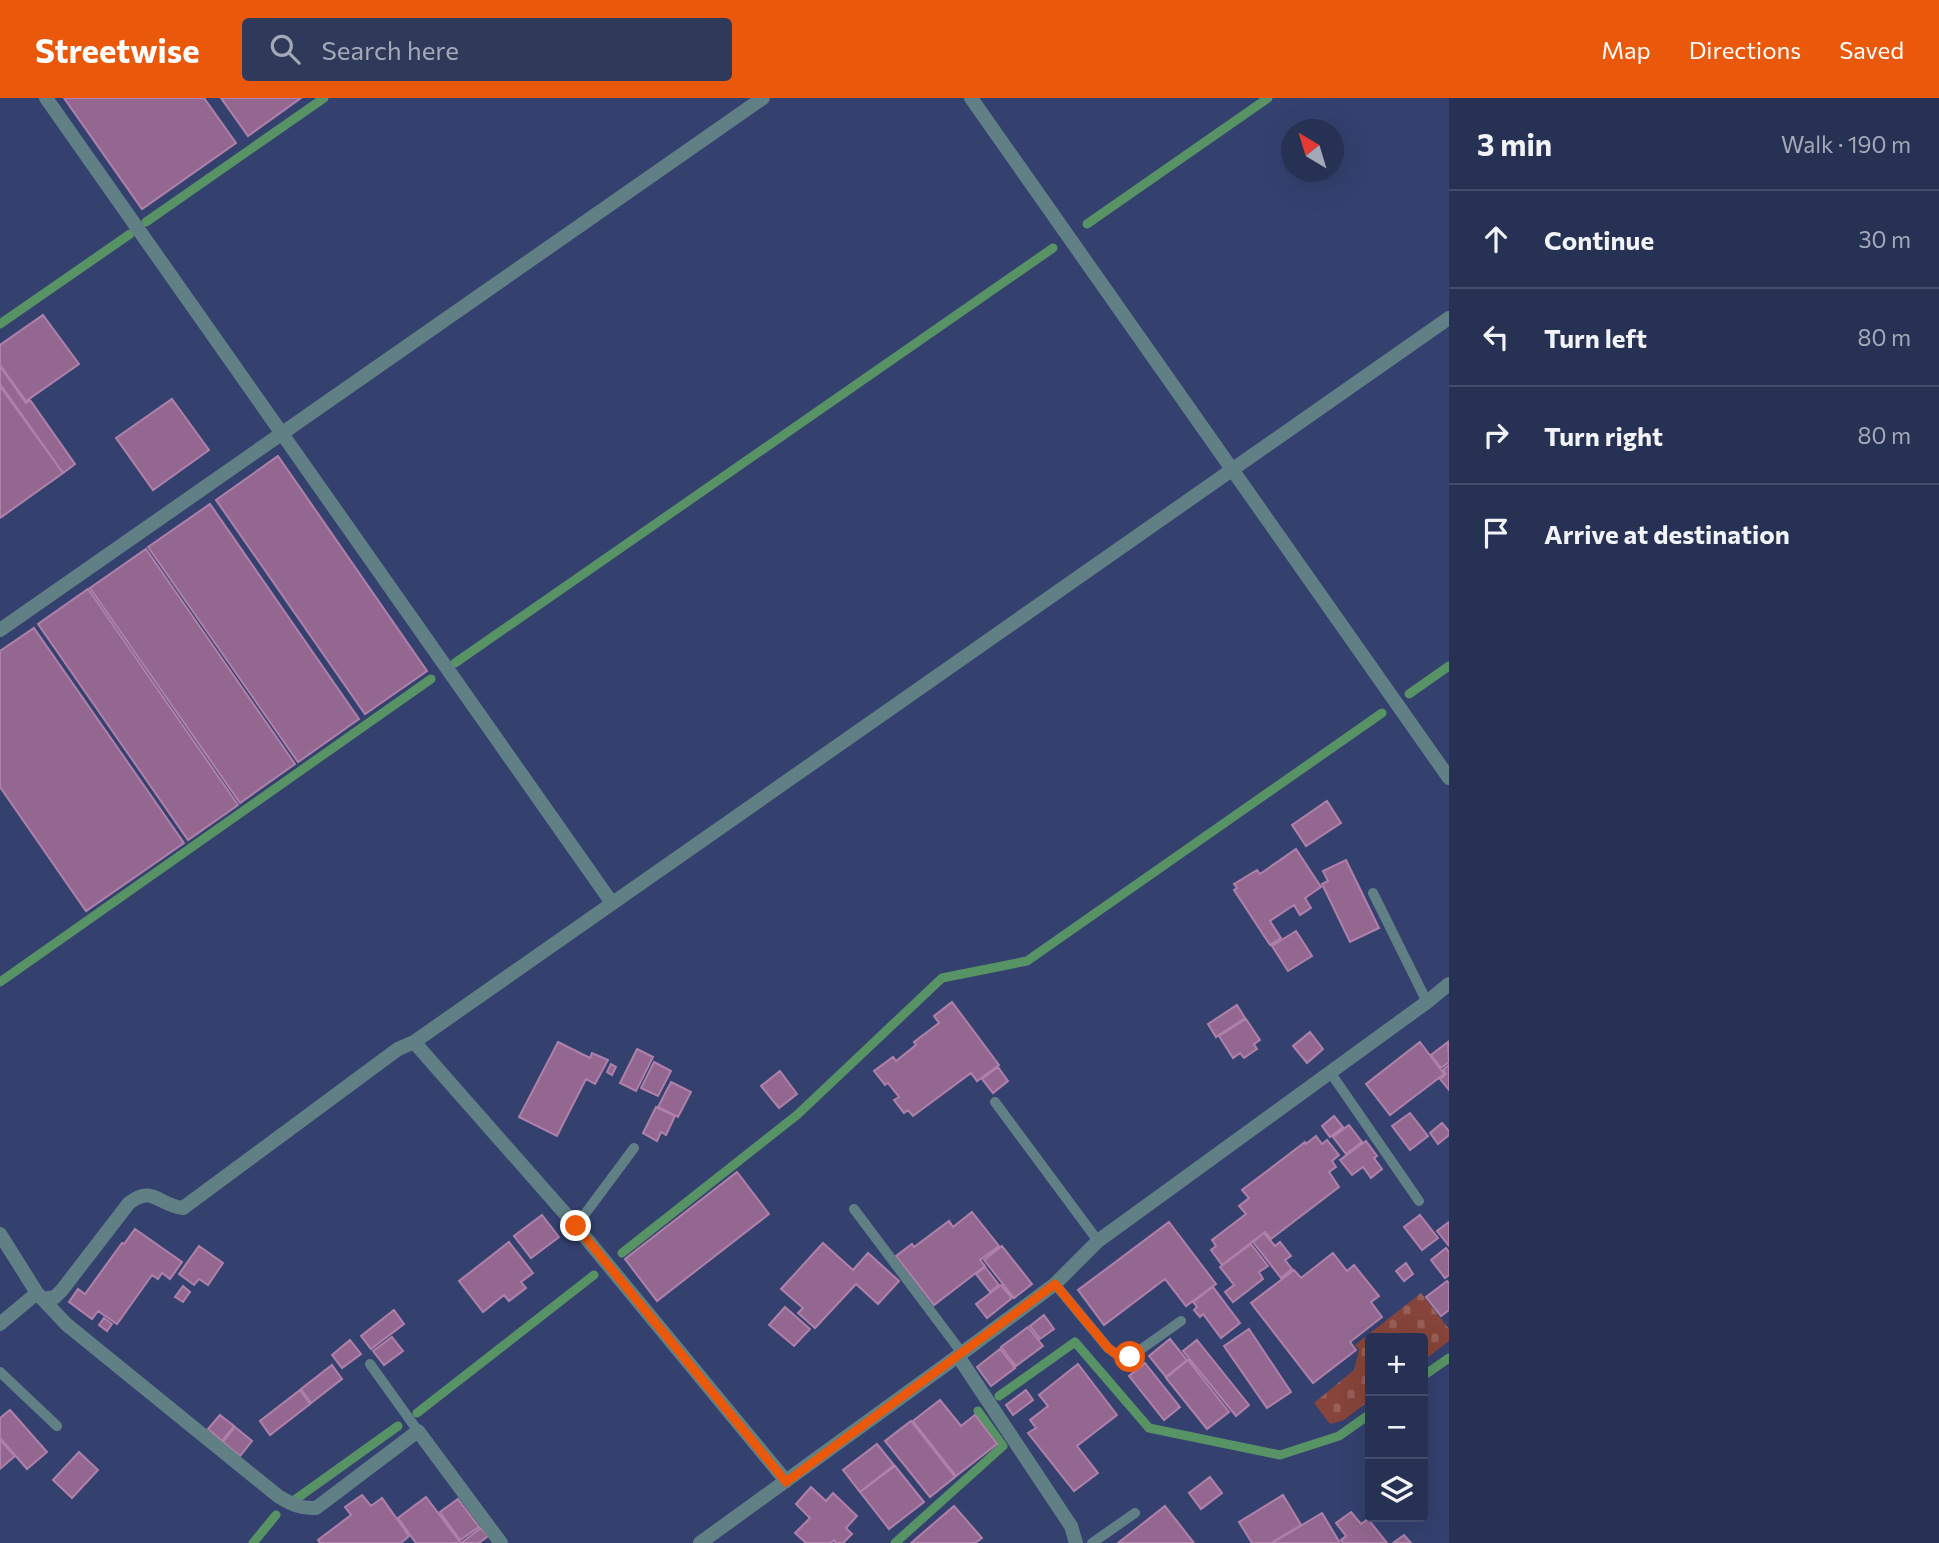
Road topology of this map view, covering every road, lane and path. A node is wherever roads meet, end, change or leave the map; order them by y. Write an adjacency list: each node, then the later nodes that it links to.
1 (46, 98): 5 (street)
2 (762, 98): 5 (street)
3 (971, 98): 6 (street)
4 (1449, 318): 6 (street)
5 (282, 434): 7 (street); 10 (street)
6 (1232, 470): 8 (street); 10 (street)
7 (0, 630)
8 (1449, 778)
9 (1373, 894): 12 (lane)
10 (612, 903): 13 (street)
11 (1449, 984): 12 (street)
12 (1427, 1002): 14 (street)
13 (414, 1042): 19 (street); 23 (street)
14 (1331, 1072): 17 (lane); 21 (street)
15 (995, 1102): 21 (lane)
16 (634, 1147): 19 (lane)
17 (1419, 1201)
18 (854, 1209): 26 (lane)
19 (576, 1226): 31 (street)
20 (0, 1234): 23 (street)
21 (1098, 1241): 22 (street)
22 (1055, 1284): 24 (lane); 26 (street)
23 (40, 1296): 25 (street); 30 (street)
24 (1181, 1321)
25 (0, 1324)
26 (960, 1355): 31 (street); 35 (street)
27 (370, 1364): 30 (lane)
28 (0, 1371): 29 (lane)
29 (57, 1426)
30 (418, 1431): 33 (street)
31 (786, 1482): 34 (street)
32 (1135, 1513): 36 (lane)
33 (501, 1543)
34 (700, 1543)
35 (1076, 1543)
36 (1092, 1543)

